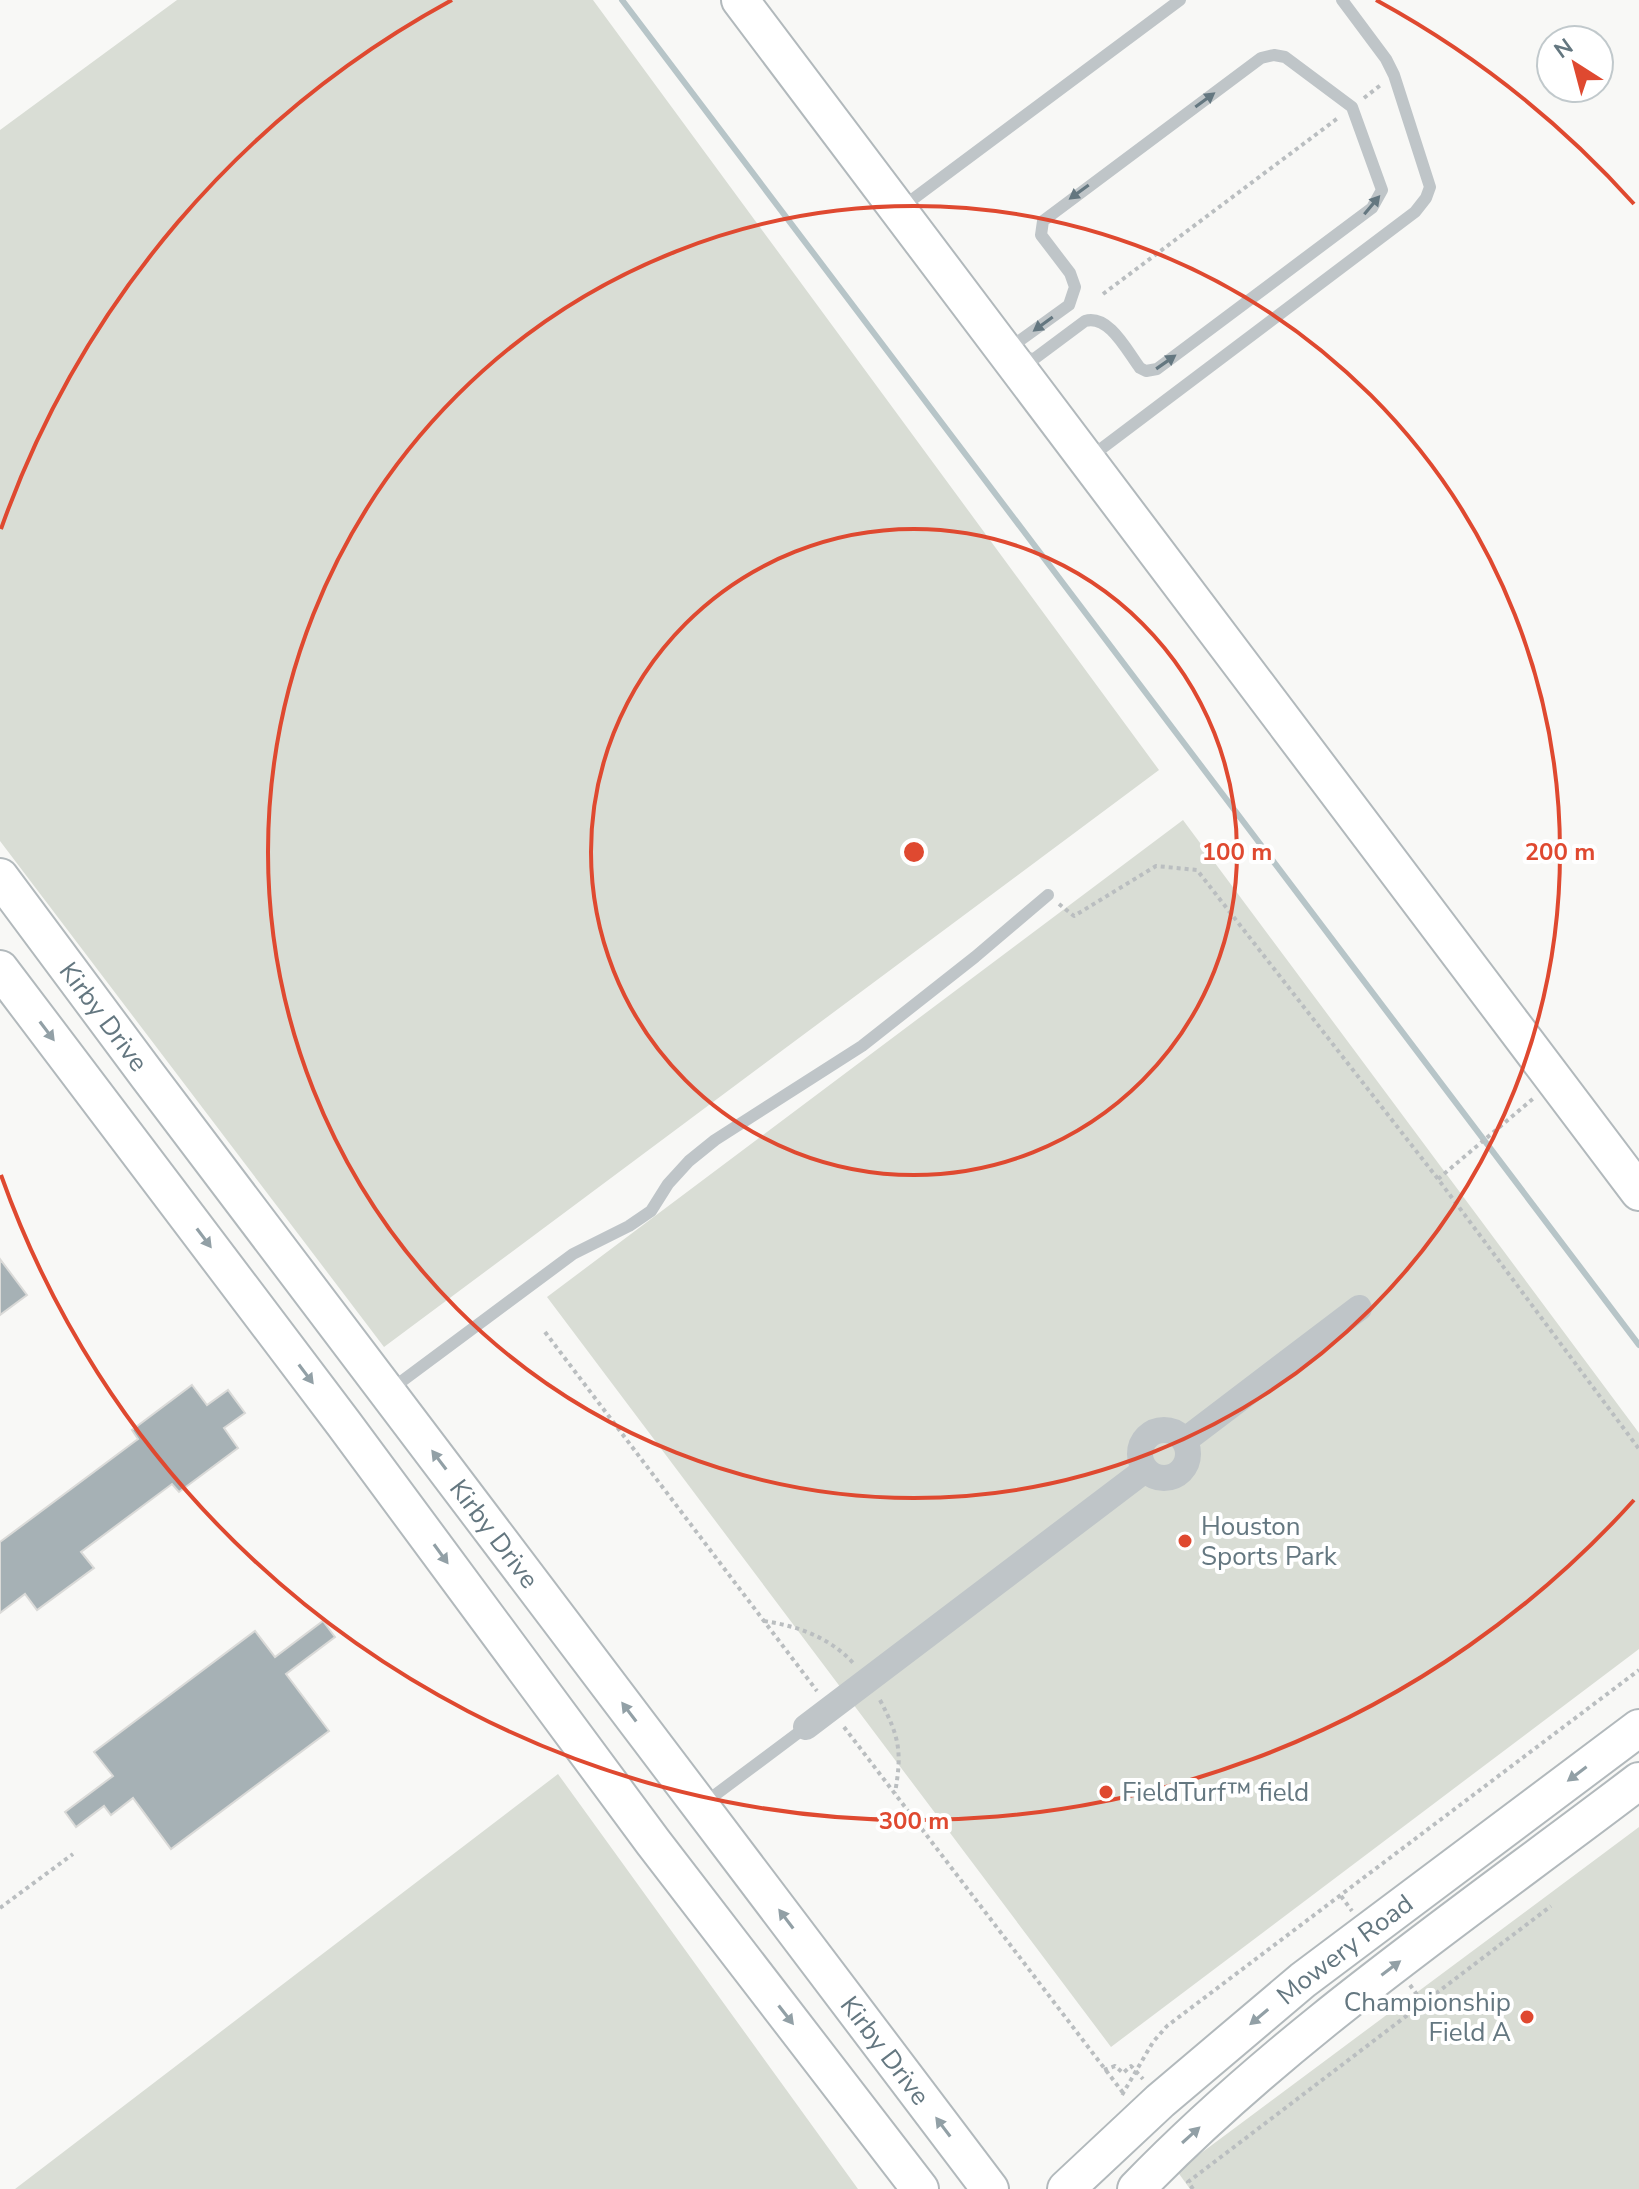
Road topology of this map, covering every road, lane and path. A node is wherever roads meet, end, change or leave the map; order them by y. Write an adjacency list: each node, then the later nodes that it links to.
1 (740, 0): 6 (street)
2 (1180, 0): 6 (lane)
3 (1342, 0): 4 (lane)
4 (1394, 75): 5 (path); 9 (lane)
5 (1352, 107): 7 (path); 8 (lane); 8 (lane, one-way to 5)
6 (898, 210): 8 (street)
7 (1103, 294)
8 (1014, 358): 9 (street)
9 (1087, 460): 14 (street)
10 (0, 877): 13 (street, Kirby Drive)
11 (1048, 895): 16 (path); 19 (lane)
12 (0, 969): 15 (street, Kirby Drive, one-way to 15)
13 (148, 1076): 15 (street); 19 (street, Kirby Drive)
14 (1555, 1080): 16 (path); 17 (street)
15 (106, 1110): 20 (street, Kirby Drive, one-way to 20)
16 (1438, 1179): 21 (path)
17 (1639, 1192)
18 (1359, 1308): 23 (street)
19 (387, 1392): 20 (street); 26 (street, Kirby Drive, one-way to 19)
20 (344, 1424): 27 (street, Kirby Drive, one-way to 27)
21 (1639, 1449)
22 (1639, 1670): 36 (path)
23 (806, 1727): 26 (lane)
24 (1639, 1728): 29 (street, Mowery Road, one-way to 29)
25 (1639, 1781): 30 (street, Mowery Road)
26 (701, 1806): 27 (street); 42 (street, Kirby Drive, one-way to 26)
27 (653, 1842): 41 (street, Kirby Drive, one-way to 41)
28 (73, 1854): 32 (path)
29 (1467, 1857): 30 (street); 39 (street, Mowery Road, one-way to 39)
30 (1494, 1891): 40 (street, Mowery Road, one-way to 30)
31 (1551, 1906): 34 (path)
32 (0, 1908)
33 (1403, 1977): 34 (path)
34 (1423, 2003): 44 (path)
35 (1104, 2070): 36 (path)
36 (1137, 2072): 37 (path); 38 (path)
37 (1144, 2081)
38 (1116, 2102)
39 (1117, 2141): 40 (street); 43 (street, Mowery Road)
40 (1145, 2185)
41 (920, 2189)
42 (990, 2189)
43 (1066, 2189)
44 (1193, 2189)

